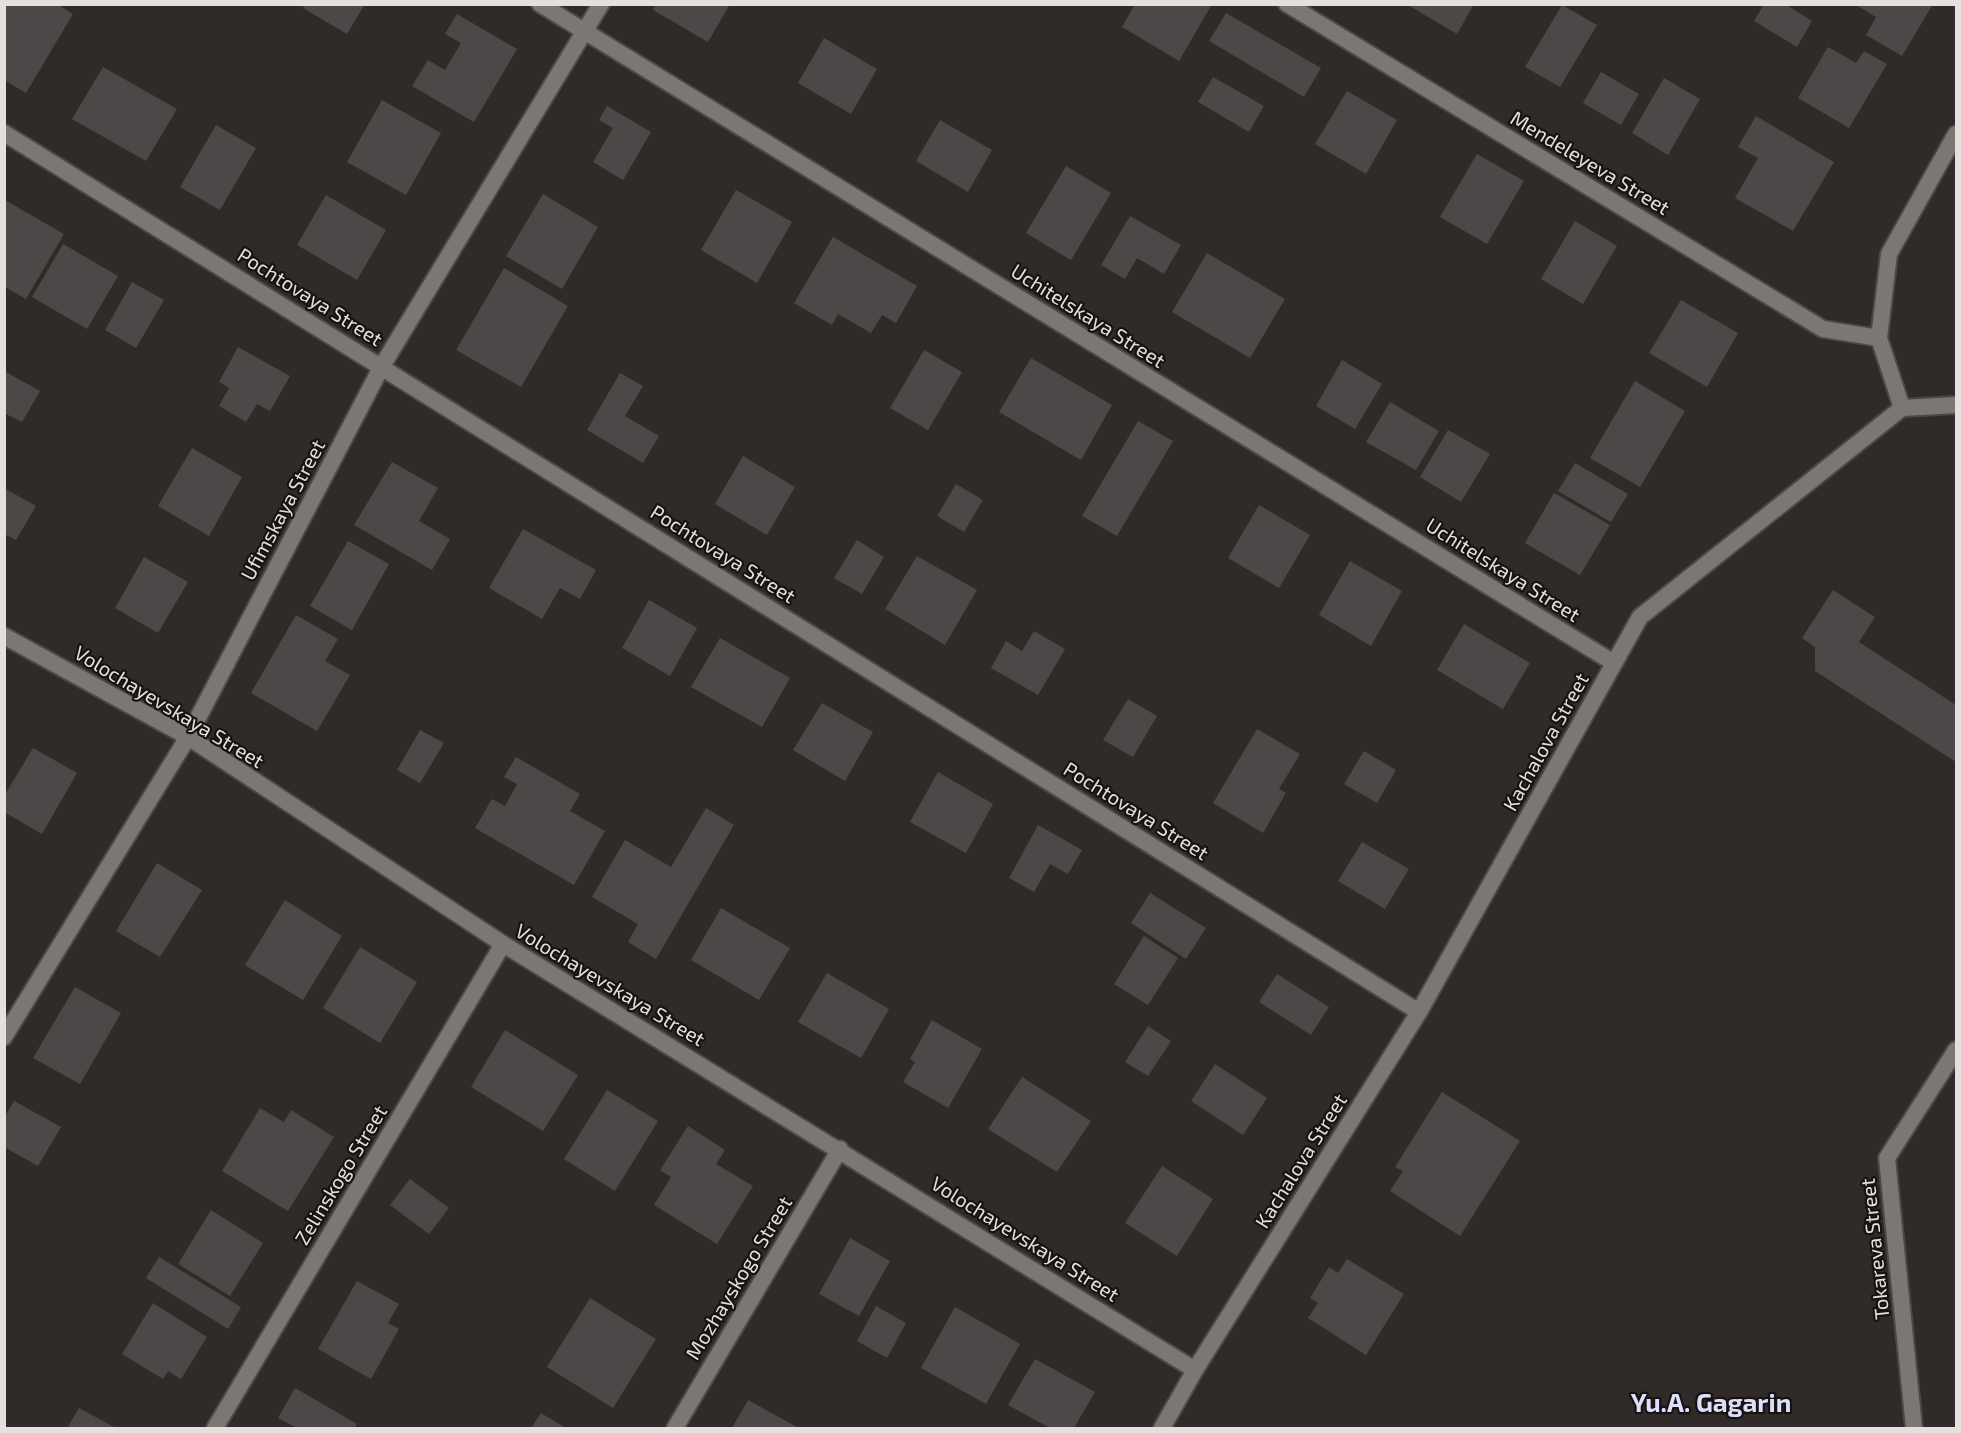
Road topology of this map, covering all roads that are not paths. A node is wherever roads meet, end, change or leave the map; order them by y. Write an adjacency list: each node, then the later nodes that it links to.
1 (540, 4): 4 (street, Uchitelskaya Street)
2 (601, 4): 4 (street, Ufimskaya Street)
3 (1287, 4): 7 (street, Mendeleyeva Street)
4 (586, 32): 8 (street, Ufimskaya Street); 12 (street, Uchitelskaya Street)
5 (4, 133): 8 (street, Pochtovaya Street)
6 (1956, 134): 7 (street)
7 (1879, 338): 10 (street)
8 (382, 366): 13 (street, Ufimskaya Street); 15 (street, Pochtovaya Street)
9 (1956, 405): 10 (street)
10 (1902, 408): 12 (street, Kachalova Street)
11 (4, 636): 13 (street, Volochayevskaya Street)
12 (1614, 663): 15 (street, Kachalova Street)
13 (188, 737): 14 (street, Volochayevskaya Street); 16 (street, Ufimskaya Street)
14 (503, 944): 18 (street, Volochayevskaya Street); 20 (street, Zelinskogo Street)
15 (1419, 1012): 19 (street, Kachalova Street)
16 (4, 1037)
17 (1956, 1050): 23 (street, Tokareva Street)
18 (840, 1149): 19 (street, Volochayevskaya Street); 21 (street, Mozhayskogo Street)
19 (1195, 1370): 22 (street, Kachalova Street)
20 (214, 1428)
21 (675, 1428)
22 (1162, 1428)
23 (1914, 1428)

